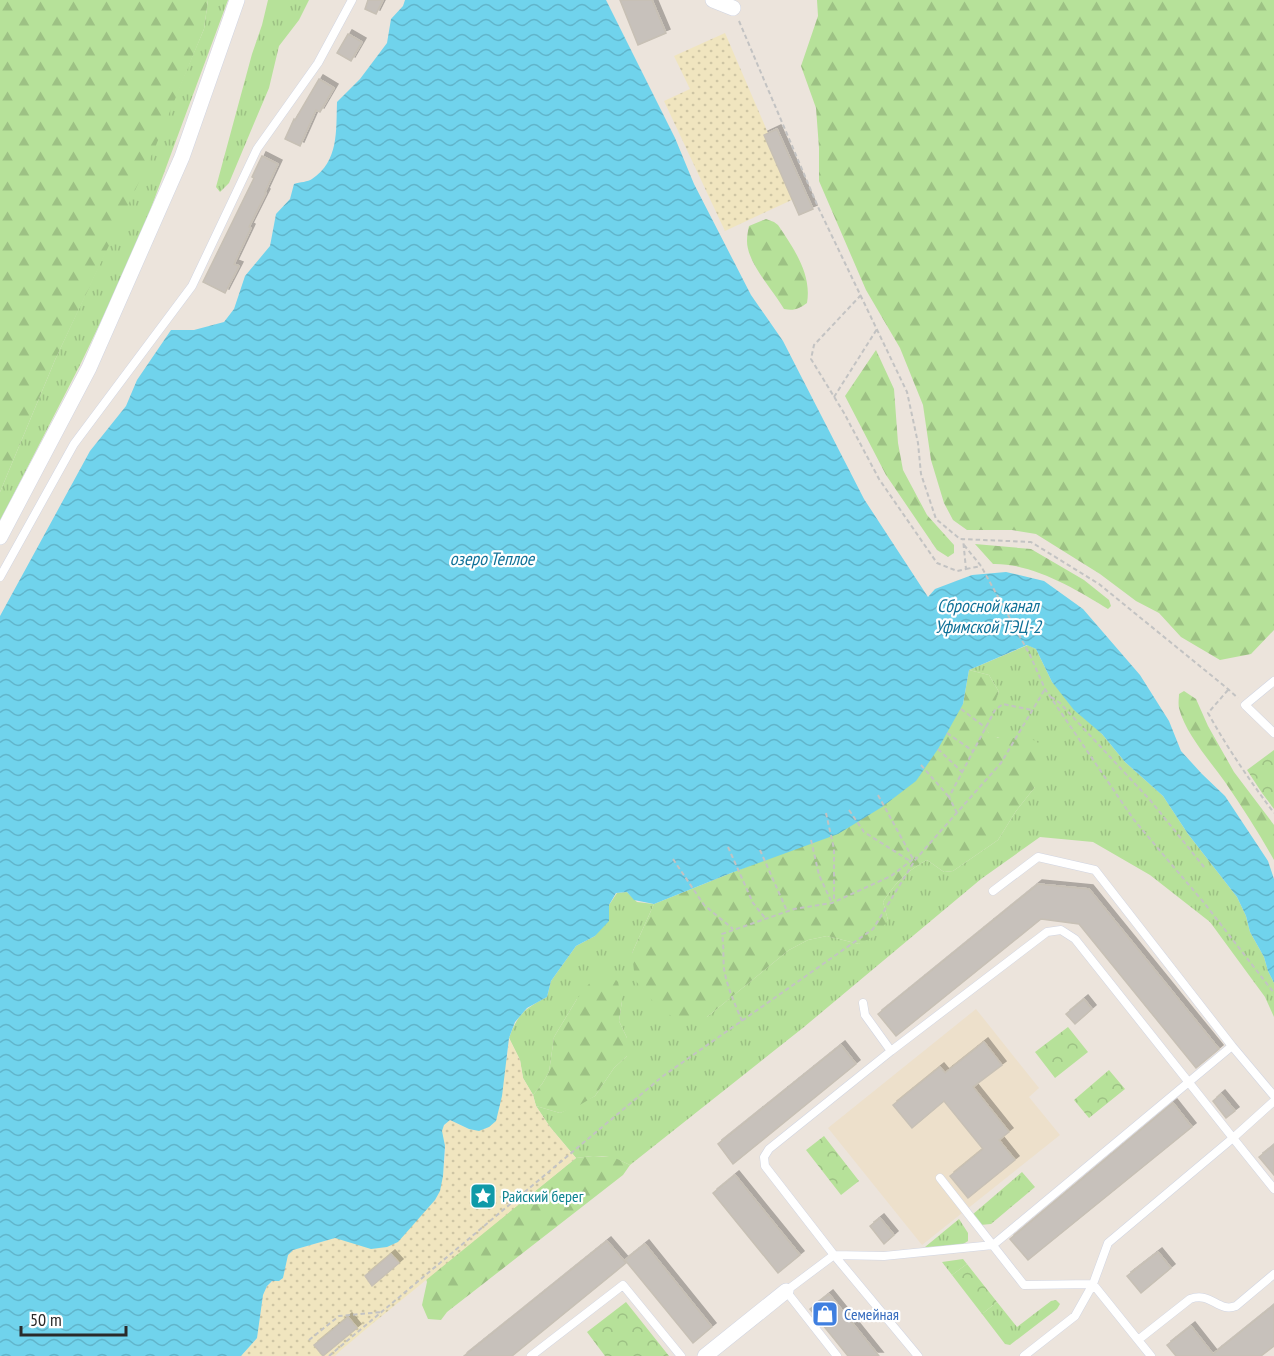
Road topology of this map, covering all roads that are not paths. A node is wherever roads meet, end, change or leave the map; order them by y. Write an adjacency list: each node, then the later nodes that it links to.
1 (237, 0): 5 (street)
2 (352, 0): 6 (lane)
3 (713, 0): 4 (street)
4 (733, 8)
5 (0, 537)
6 (0, 577)
7 (1274, 681): 8 (lane)
8 (1274, 733)
9 (993, 891): 11 (lane)
10 (862, 1004): 12 (lane)
11 (1232, 1046): 13 (lane); 14 (lane)
12 (891, 1051): 13 (lane); 20 (lane)
13 (1189, 1083): 16 (lane); 19 (lane)
14 (1274, 1096)
15 (1274, 1101): 16 (lane)
16 (1233, 1138): 18 (lane); 22 (lane)
17 (940, 1178): 19 (lane)
18 (1274, 1189)
19 (993, 1245): 20 (lane); 22 (lane)
20 (834, 1256): 23 (lane); 29 (lane)
21 (1274, 1274): 24 (lane)
22 (1093, 1284): 24 (lane); 30 (lane)
23 (786, 1291): 27 (street); 28 (lane)
24 (1138, 1340): 31 (lane)
25 (531, 1356): 26 (lane)
26 (681, 1356)
27 (705, 1356)
28 (837, 1356)
29 (918, 1356)
30 (1024, 1356)
31 (1151, 1356)

